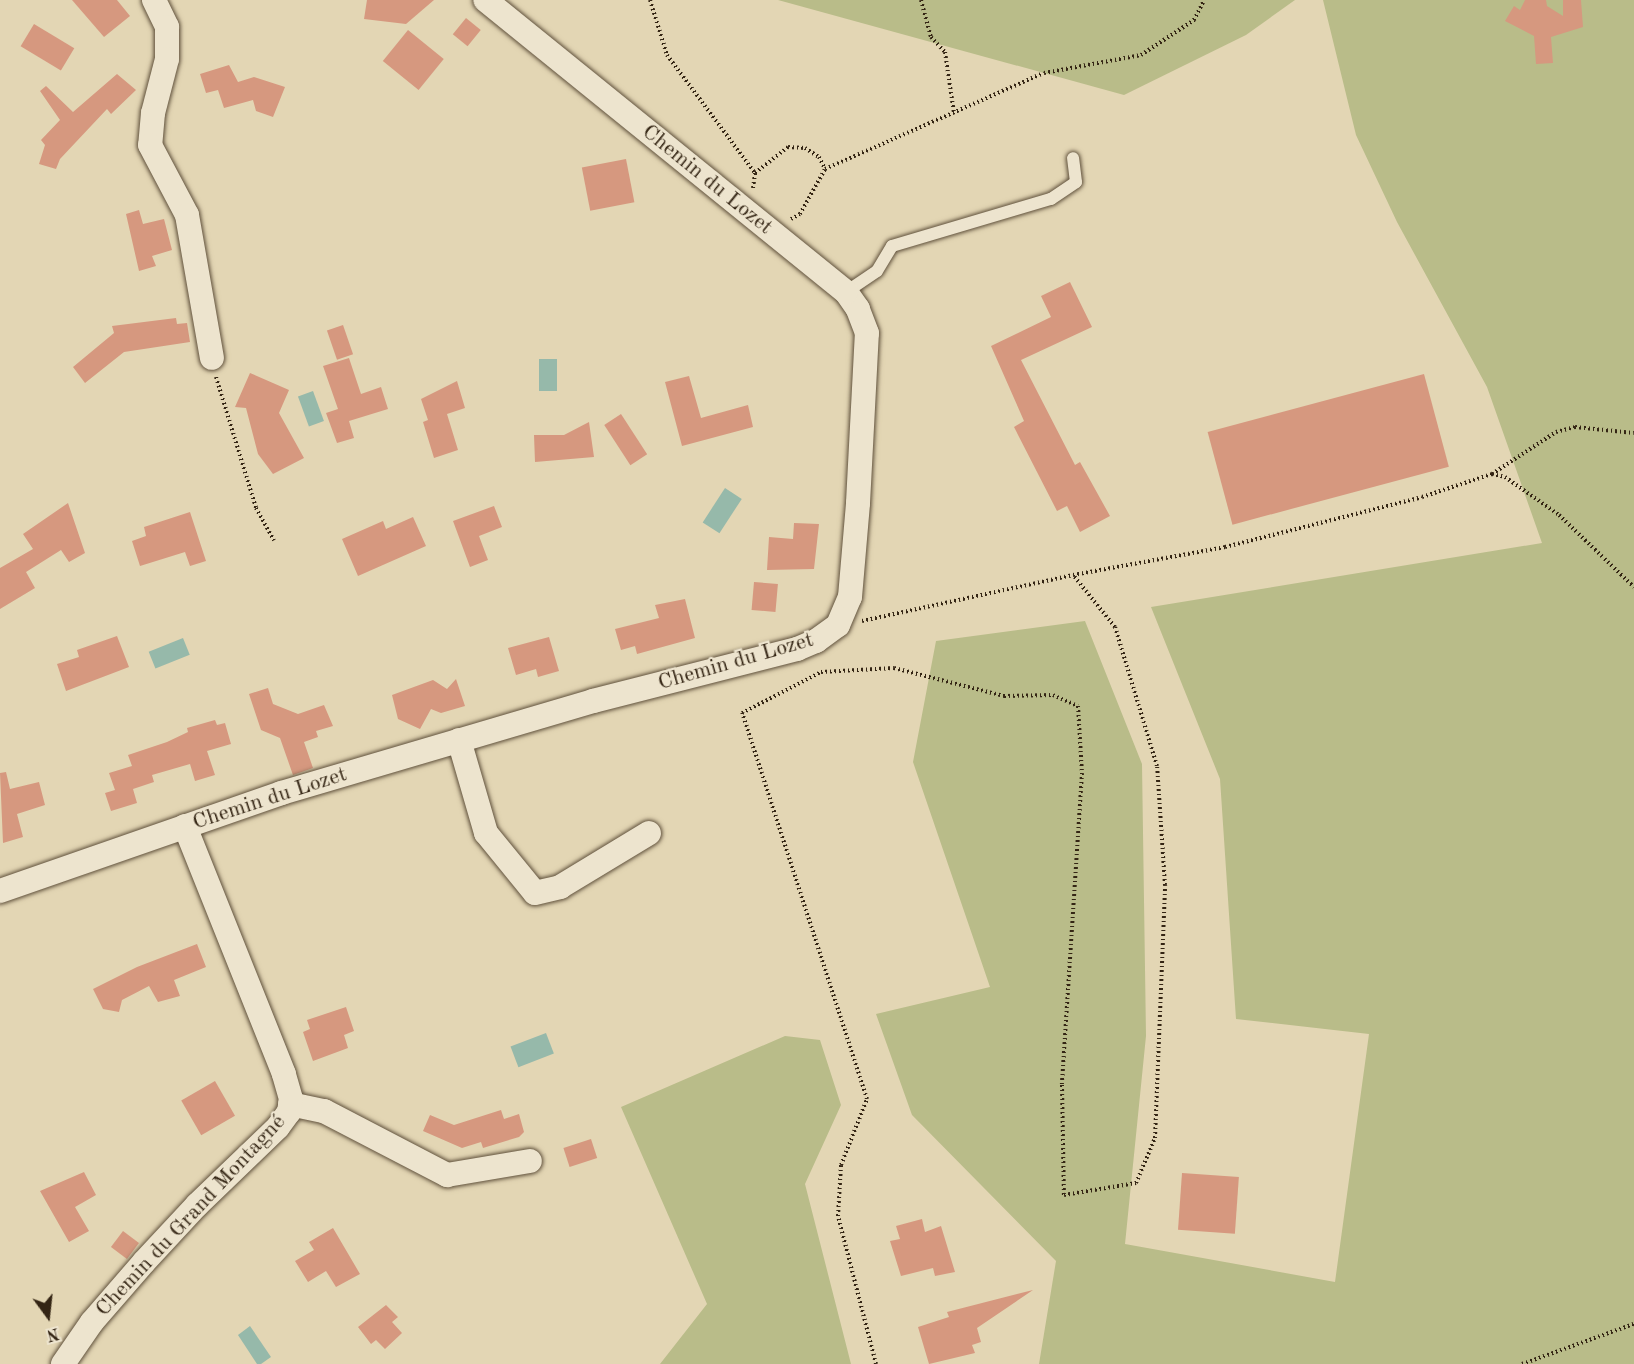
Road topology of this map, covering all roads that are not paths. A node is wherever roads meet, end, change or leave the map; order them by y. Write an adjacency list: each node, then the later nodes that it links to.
1 (154, 0): 5 (street)
2 (485, 0): 4 (street, Chemin du Lozet)
3 (1073, 159): 4 (lane)
4 (846, 292): 6 (street, Chemin du Lozet)
5 (212, 358)
6 (459, 740): 7 (street, Chemin du Lozet); 8 (street)
7 (185, 826): 9 (street, Chemin du Lozet); 10 (street, Chemin du Grand Montagné)
8 (649, 833)
9 (0, 891)
10 (290, 1104): 11 (street); 12 (street, Chemin du Grand Montagné)
11 (530, 1161)
12 (63, 1364)

